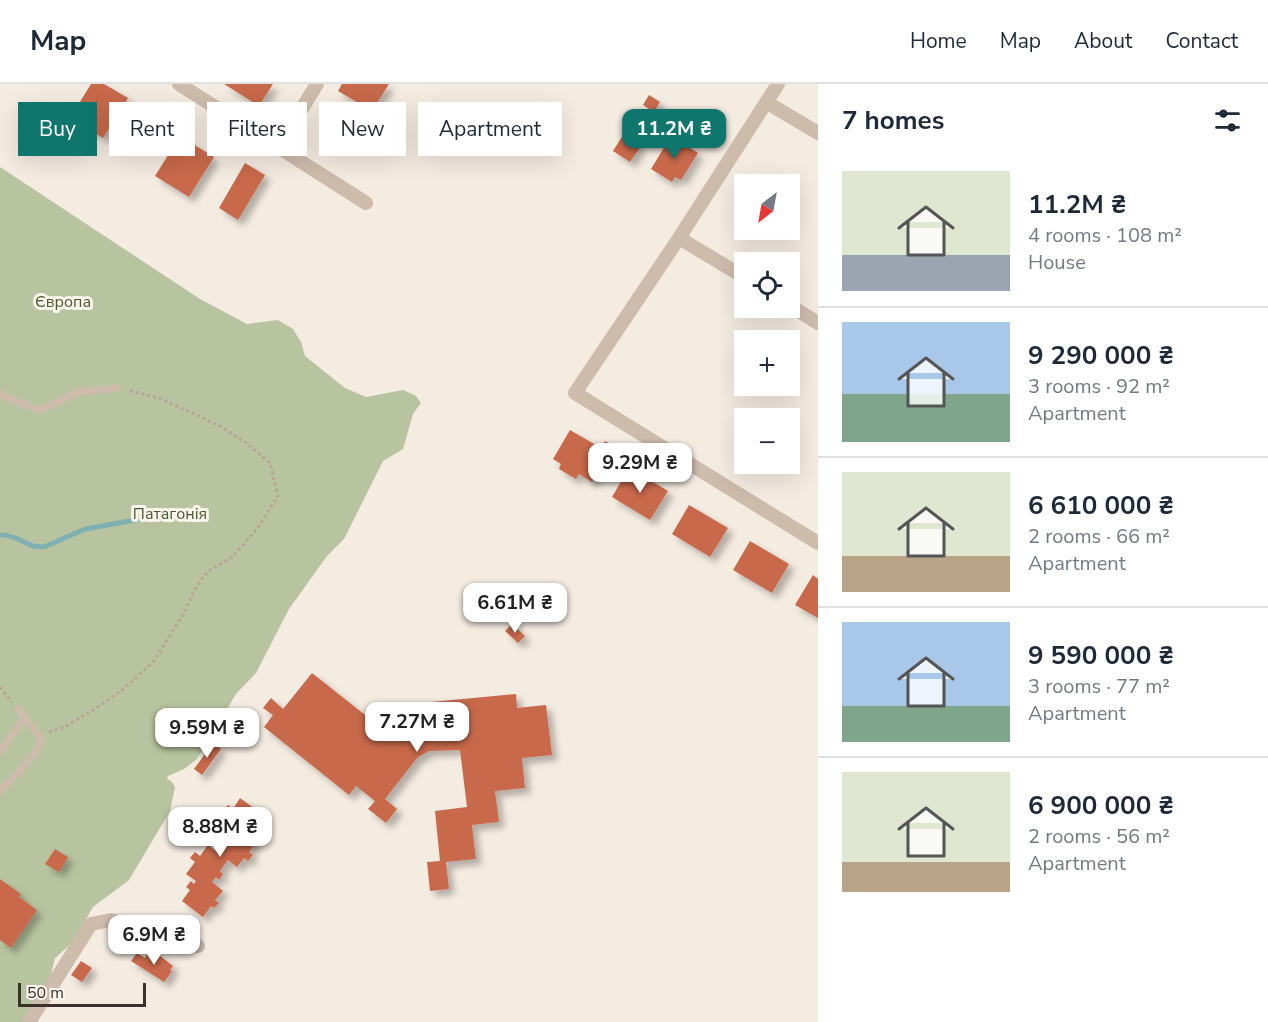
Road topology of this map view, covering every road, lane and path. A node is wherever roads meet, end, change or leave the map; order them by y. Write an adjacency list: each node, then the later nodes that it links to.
1 (179, 84): 4 (street)
2 (317, 84): 5 (street)
3 (778, 84): 6 (street)
4 (208, 102)
5 (306, 102)
6 (766, 102): 7 (street); 10 (street)
7 (818, 134)
8 (294, 156): 9 (street)
9 (366, 203)
10 (679, 238): 11 (street); 16 (street)
11 (734, 271)
12 (800, 311): 13 (street)
13 (818, 322)
14 (117, 388): 15 (lane); 20 (path)
15 (0, 393)
16 (818, 543)
17 (0, 687): 18 (path)
18 (18, 709): 19 (lane)
19 (25, 717): 20 (lane); 21 (lane)
20 (39, 736): 22 (lane)
21 (0, 752)
22 (0, 792)
23 (198, 946): 24 (street)
24 (28, 1022)

